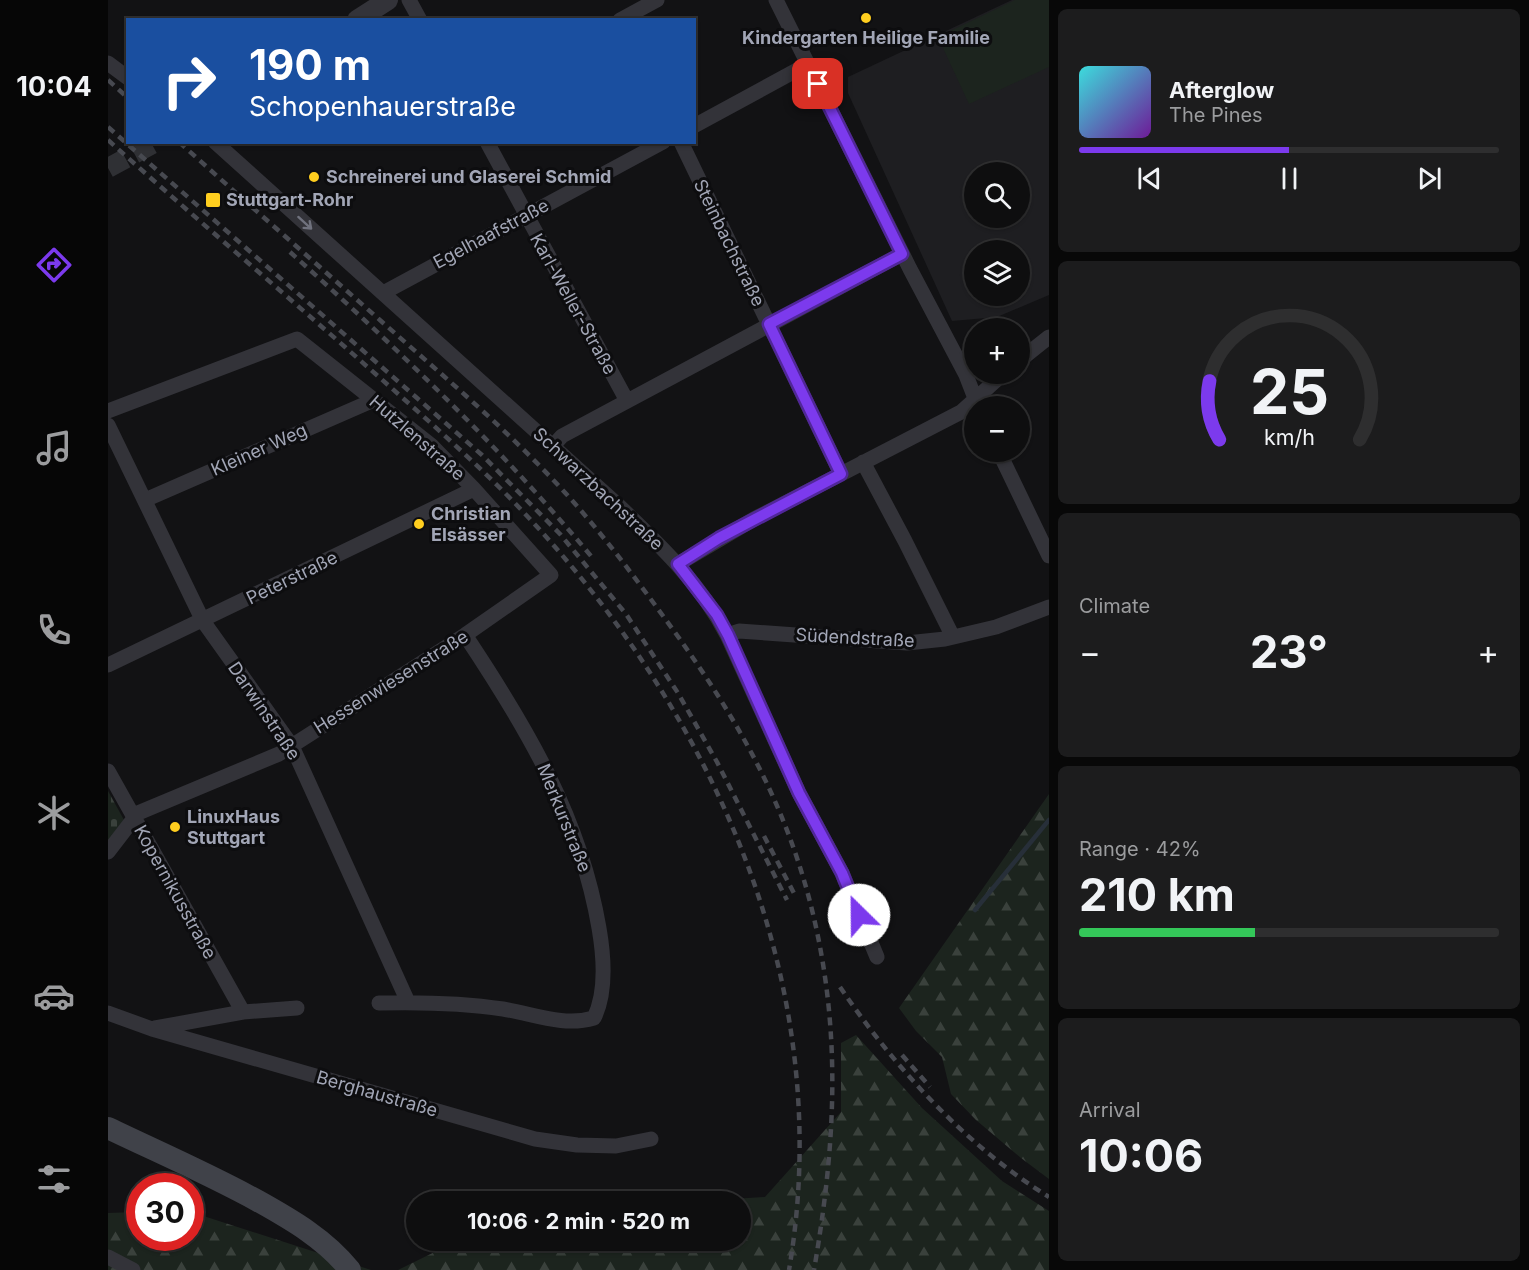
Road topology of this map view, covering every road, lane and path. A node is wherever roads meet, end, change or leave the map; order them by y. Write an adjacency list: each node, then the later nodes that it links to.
1 (388, 0): 5 (street)
2 (409, 0): 6 (street)
3 (657, 0): 7 (street)
4 (776, 0): 9 (street)
5 (360, 18)
6 (419, 18)
7 (624, 18)
8 (108, 63): 10 (street)
9 (808, 64): 11 (street); 17 (street)
10 (126, 76)
11 (696, 125)
12 (217, 144): 18 (street, Schwarzbachstraße, one-way to 18)
13 (488, 144): 16 (street, Karl-Weller-Straße)
14 (659, 144): 16 (street, Egelhaafstraße)
15 (682, 144): 19 (street, Steinbachstraße)
16 (525, 215): 18 (street, Egelhaafstraße); 26 (street, Karl-Weller-Straße)
17 (902, 254): 19 (street); 23 (street)
18 (383, 293): 30 (street, Schwarzbachstraße)
19 (769, 324): 26 (street); 33 (street, Steinbachstraße)
20 (1048, 340): 21 (street)
21 (1030, 353)
22 (994, 384): 24 (street)
23 (974, 396)
24 (983, 396)
25 (374, 400): 28 (street, Hutzlenstraße); 34 (street, Hutzlenstraße); 35 (street, Kleiner Weg)
26 (627, 401): 30 (street)
27 (964, 410): 31 (street)
28 (108, 411)
29 (108, 425): 35 (street, Darwinstraße)
30 (553, 446): 37 (street, Schwarzbachstraße)
31 (862, 462): 33 (street); 43 (street)
32 (1004, 462): 36 (street)
33 (841, 474): 37 (street)
34 (474, 489): 38 (street, Hutzlenstraße); 40 (street, Peterstraße)
35 (145, 500): 40 (street, Darwinstraße)
36 (1049, 556)
37 (678, 564): 42 (street, Schwarzbachstraße)
38 (551, 575): 41 (street, Hessenwiesenstraße)
39 (1049, 607): 43 (street, Südendstraße)
40 (203, 621): 44 (street, Peterstraße); 45 (street, Darwinstraße)
41 (465, 635): 45 (street, Hessenwiesenstraße); 50 (street, Merkurstraße)
42 (728, 635): 43 (street, Südendstraße); 49 (street, Schwarzbachstraße)
43 (953, 637)
44 (108, 665)
45 (292, 746): 47 (street, Hessenwiesenstraße); 50 (street, Darwinstraße)
46 (108, 771): 47 (street, Kopernikusstraße)
47 (134, 818): 48 (street, Hessenwiesenstraße); 53 (street, Kopernikusstraße)
48 (108, 852)
49 (877, 957)
50 (408, 1002): 51 (street, Merkurstraße)
51 (378, 1003)
52 (297, 1008): 53 (street)
53 (243, 1012): 55 (street)
54 (108, 1013): 55 (street, Berghaustraße)
55 (152, 1029): 57 (street, Berghaustraße)
56 (108, 1128): 60 (main road)
57 (651, 1139)
58 (108, 1257): 59 (street)
59 (133, 1270)
60 (350, 1270)

